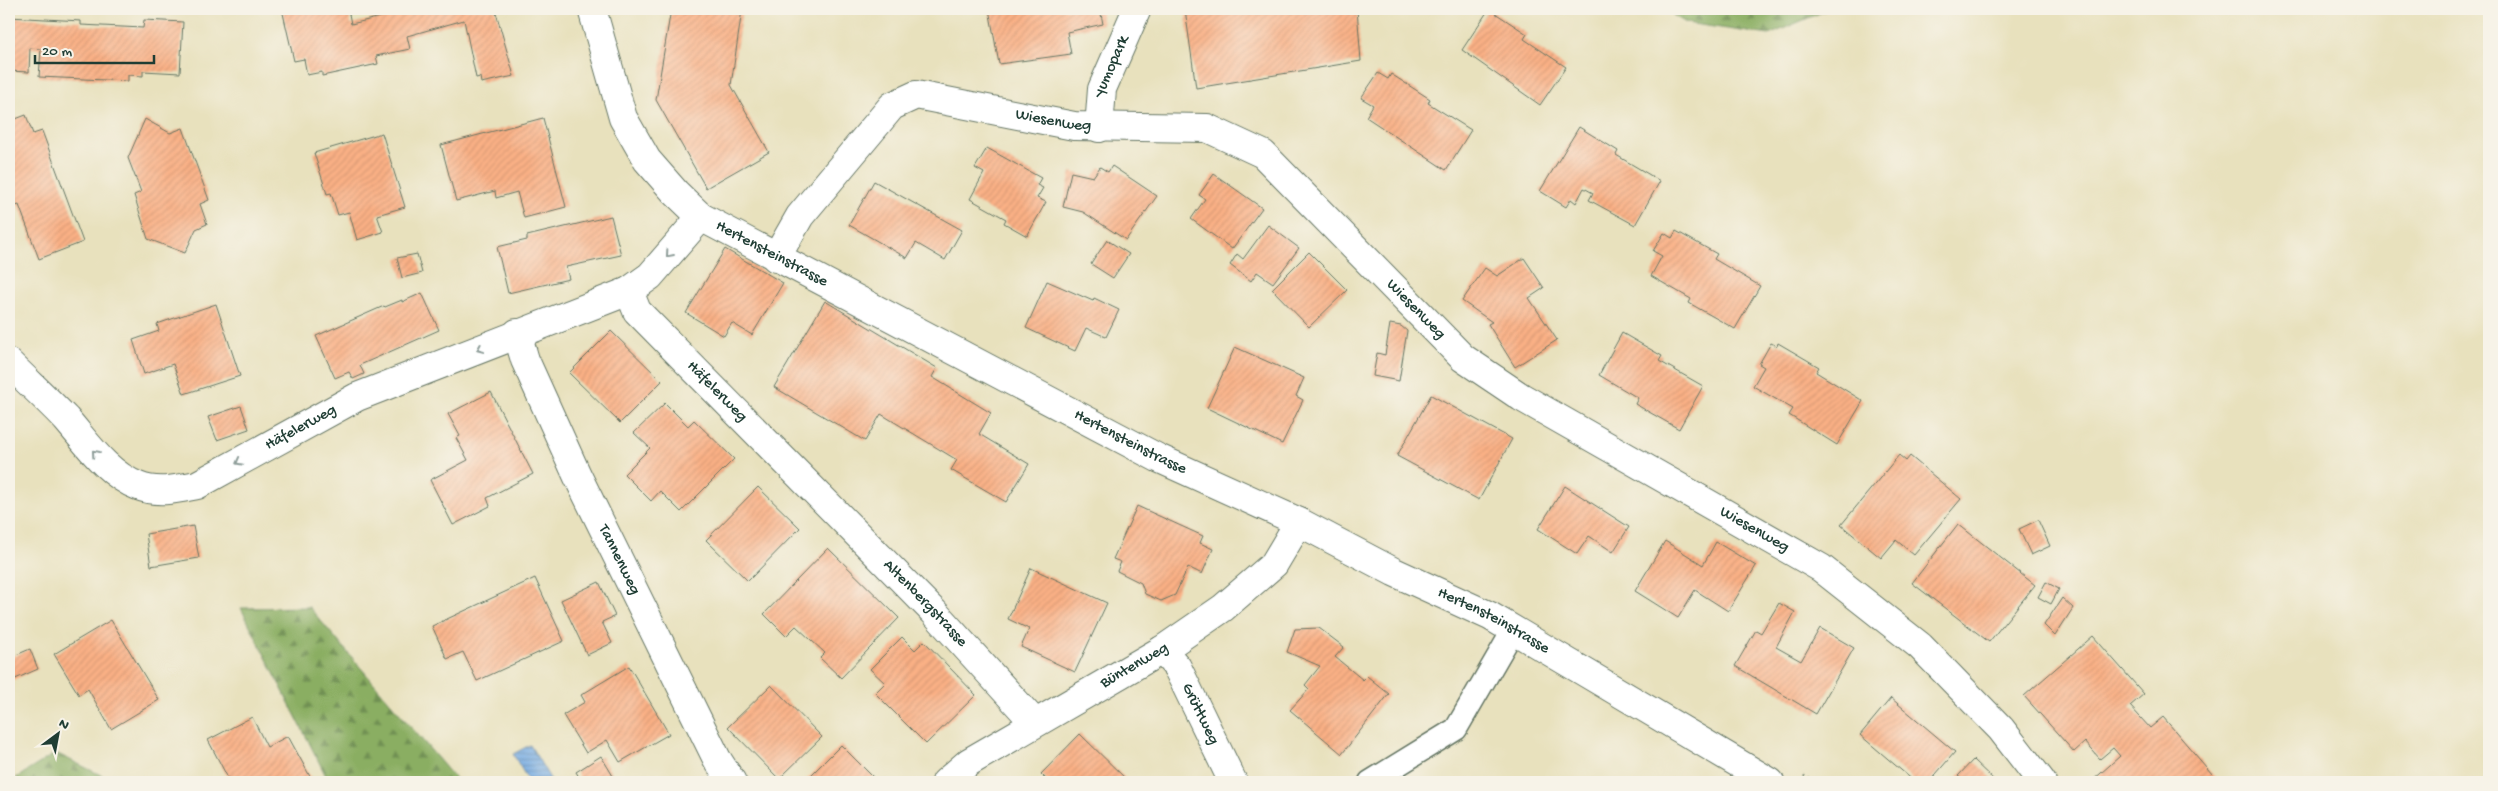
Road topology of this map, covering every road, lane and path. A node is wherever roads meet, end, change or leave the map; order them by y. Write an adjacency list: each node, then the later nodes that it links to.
1 (592, 9): 4 (street, Hertensteinstrasse)
2 (1137, 9): 3 (street, Yumopark)
3 (1099, 128): 5 (street, Wiesenweg); 19 (street, Wiesenweg)
4 (701, 217): 5 (street, Hertensteinstrasse); 6 (street, Häfelerweg, one-way to 6)
5 (776, 258): 10 (street, Hertensteinstrasse)
6 (629, 291): 7 (street, Häfelerweg); 9 (street, Häfelerweg)
7 (517, 333): 8 (street, Häfelerweg, one-way to 8); 14 (street, Tannenweg)
8 (9, 363)
9 (812, 488): 13 (street, Altenbergstrasse)
10 (1299, 522): 11 (street, Hertensteinstrasse); 12 (street, Büntenweg)
11 (1514, 630): 17 (lane); 18 (street, Hertensteinstrasse)
12 (1162, 650): 13 (street, Büntenweg); 16 (street, Grüttweg)
13 (1034, 722): 15 (street, Büntenweg)
14 (732, 782)
15 (946, 782)
16 (1233, 782)
17 (1370, 782)
18 (1770, 782)
19 (2042, 782)

